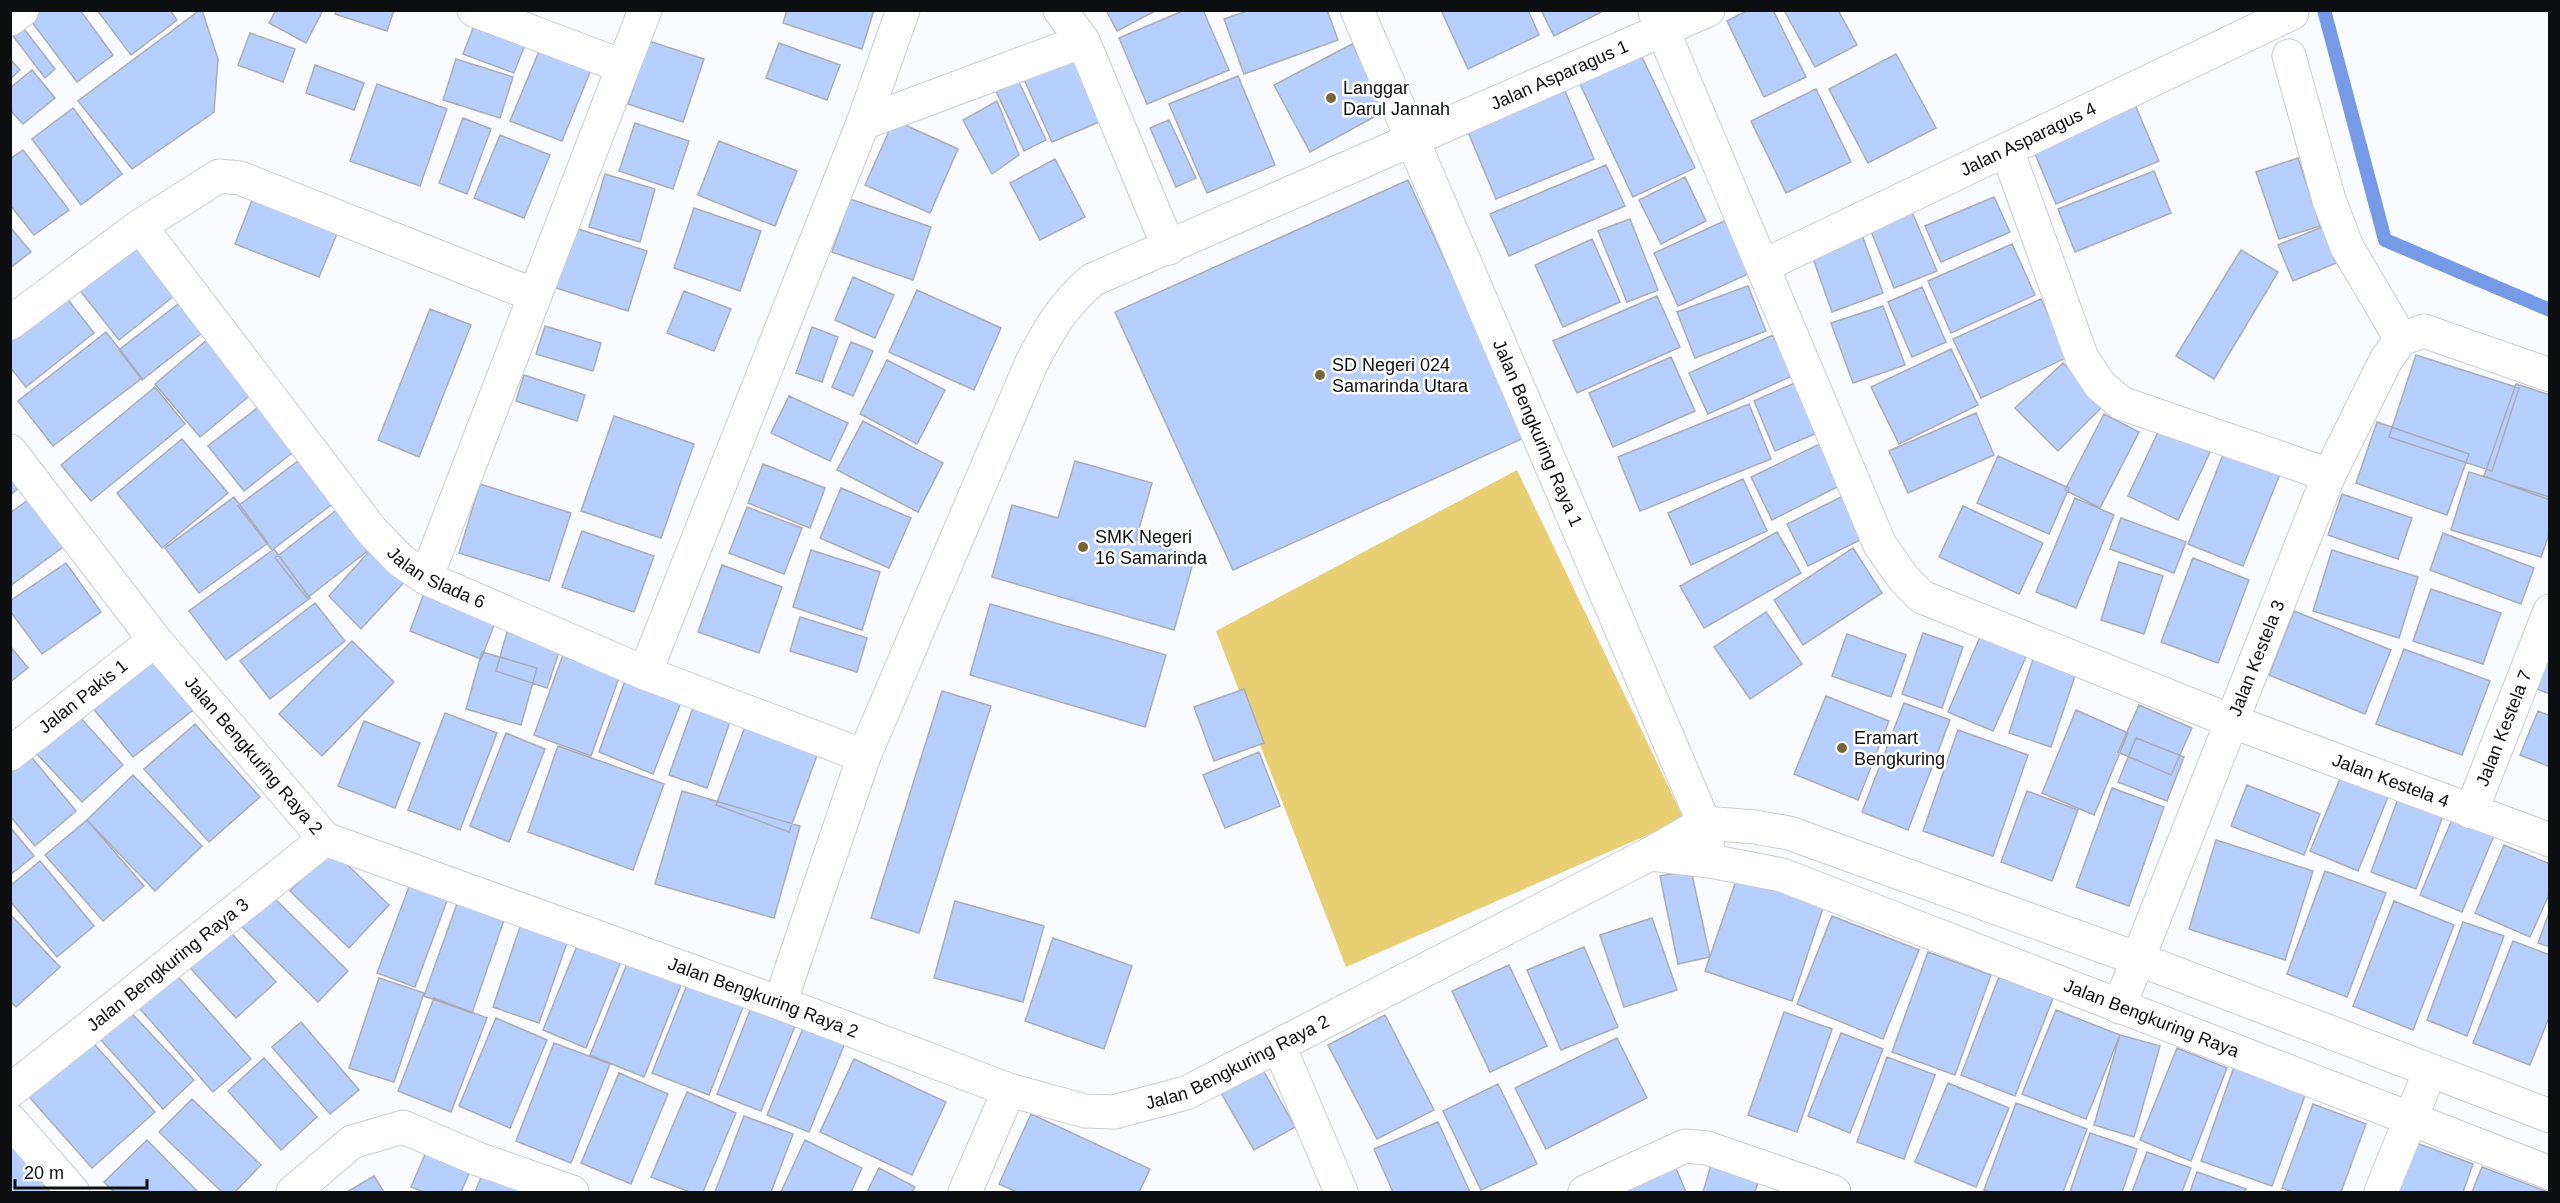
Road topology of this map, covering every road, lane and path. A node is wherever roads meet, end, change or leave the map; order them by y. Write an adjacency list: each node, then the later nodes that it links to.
1 (22, 10): 9 (street)
2 (474, 10): 13 (street)
3 (645, 10): 13 (street)
4 (903, 10): 14 (street)
5 (1060, 10): 11 (street)
6 (1357, 10): 15 (street, Jalan Bengkuring Raya 1)
7 (1708, 10): 10 (street, Jalan Asparagus 1)
8 (2292, 13): 16 (street, Jalan Asparagus 4)
9 (10, 19)
10 (1660, 21): 15 (street, Jalan Asparagus 1); 19 (street, Jalan Kestela 4)
11 (1083, 41): 14 (street); 18 (street)
12 (2289, 56): 22 (street)
13 (622, 66): 20 (street)
14 (863, 123): 29 (street)
15 (1412, 142): 18 (street, Jalan Asparagus 1); 34 (street, Jalan Bengkuring Raya 1)
16 (2007, 150): 19 (street, Jalan Asparagus 4); 25 (street)
17 (140, 226): 20 (street); 21 (street); 26 (street, Jalan Slada 6)
18 (1169, 248): 32 (street, Jalan Asparagus 1)
19 (1763, 266): 30 (street, Jalan Kestela 4)
20 (534, 295): 26 (street)
21 (10, 323)
22 (2413, 335): 23 (street); 25 (street, Jalan Kestela 3)
23 (2550, 375)
24 (10, 451): 28 (street, Jalan Bengkuring Raya 2)
25 (2329, 475): 30 (street, Jalan Kestela 3)
26 (426, 578): 29 (street, Jalan Slada 6)
27 (2550, 611): 33 (street, Jalan Kestela 7)
28 (155, 640): 31 (street, Jalan Pakis 1); 35 (street, Jalan Bengkuring Raya 2)
29 (645, 673): 32 (street, Jalan Slada 6)
30 (2231, 721): 33 (street, Jalan Kestela 4); 39 (street, Jalan Kestela 3)
31 (10, 754)
32 (864, 756): 40 (street, Jalan Asparagus 1)
33 (2471, 812): 36 (street, Jalan Kestela 4)
34 (1704, 823): 37 (street, Jalan Bengkuring Raya 2); 38 (street, Jalan Bengkuring Raya 1); 39 (street)
35 (325, 839): 40 (street, Jalan Bengkuring Raya 2); 45 (street, Jalan Bengkuring Raya 3)
36 (2550, 840)
37 (1650, 854): 38 (street); 42 (street, Jalan Bengkuring Raya 2)
38 (1710, 861): 41 (street, Jalan Bengkuring Raya)
39 (2138, 959): 41 (street, Jalan Kestela 3); 43 (street)
40 (780, 1003): 44 (street, Jalan Bengkuring Raya 2)
41 (2119, 1007): 48 (street, Jalan Bengkuring Raya)
42 (1279, 1046): 44 (street, Jalan Bengkuring Raya 2); 54 (street)
43 (2430, 1071): 46 (street); 48 (street)
44 (1009, 1090): 53 (street)
45 (10, 1091)
46 (2550, 1116)
47 (10, 1120): 50 (street)
48 (2410, 1120): 49 (street, Jalan Bengkuring Raya); 57 (street)
49 (2550, 1173)
50 (73, 1192)
51 (294, 1192): 52 (street)
52 (572, 1192)
53 (965, 1192)
54 (1341, 1192)
55 (1585, 1192): 56 (street)
56 (1834, 1192)
57 (2381, 1192)

